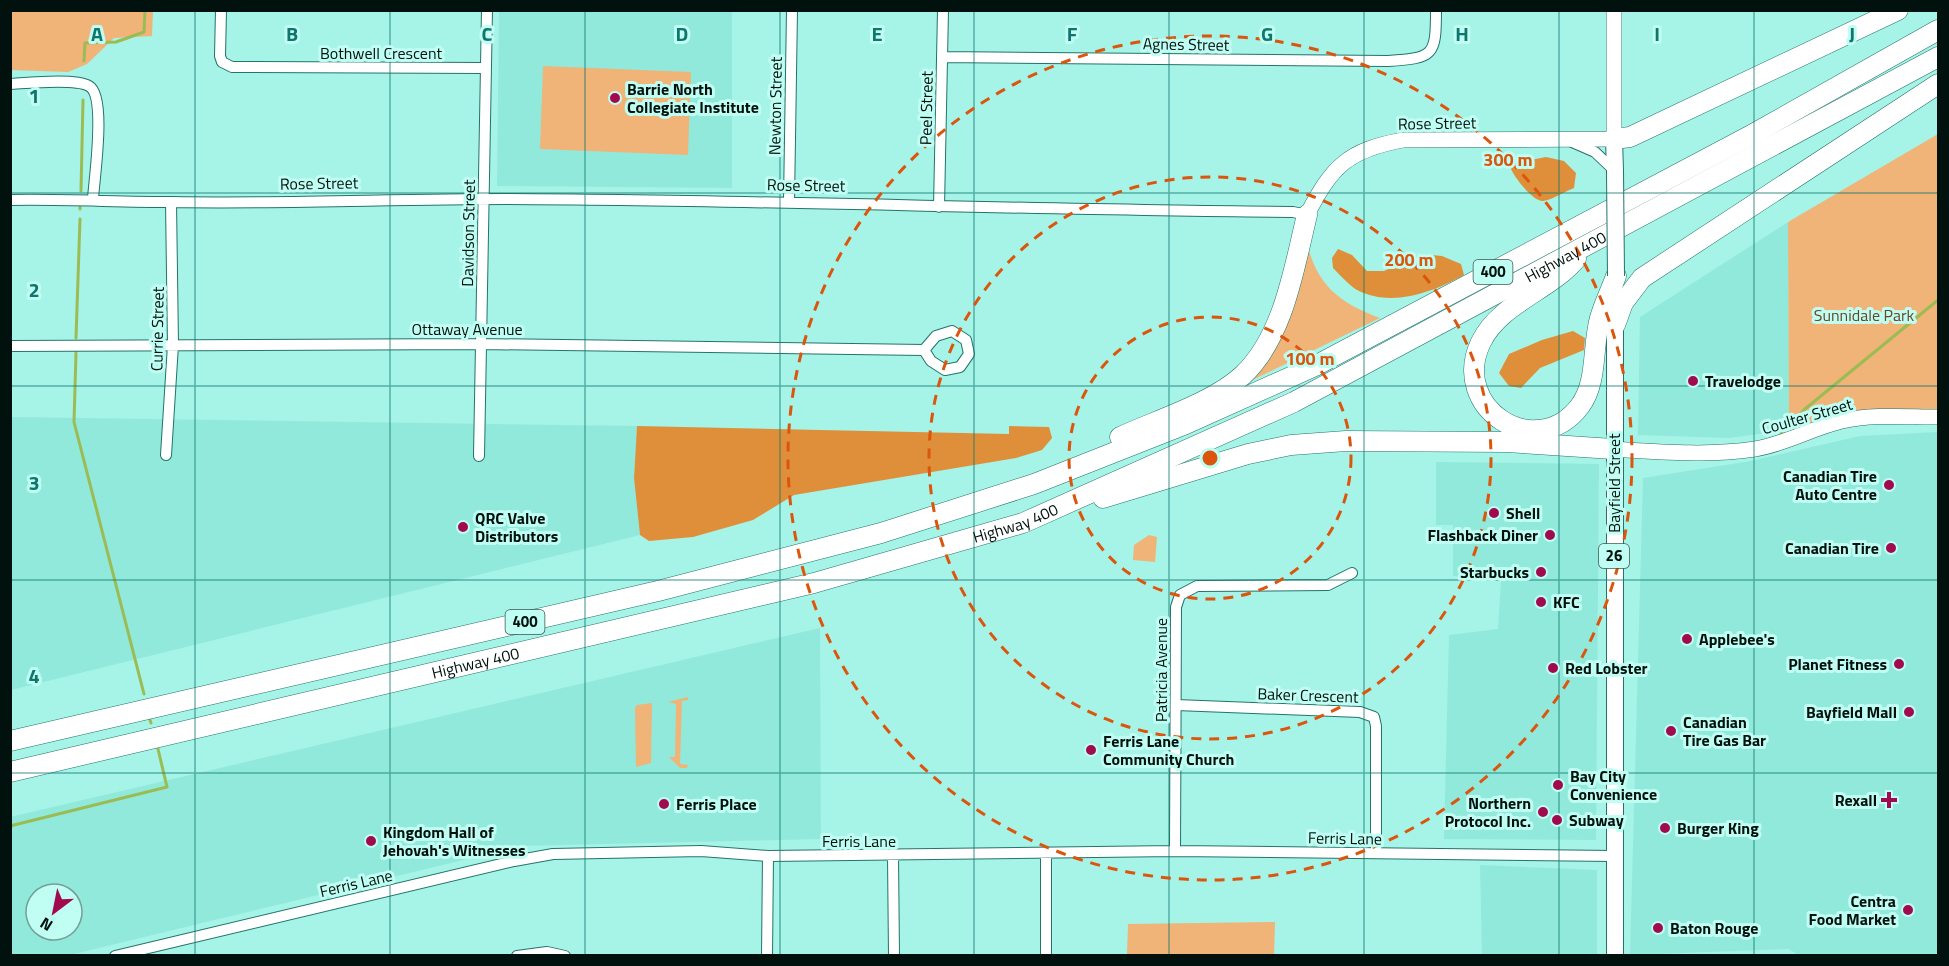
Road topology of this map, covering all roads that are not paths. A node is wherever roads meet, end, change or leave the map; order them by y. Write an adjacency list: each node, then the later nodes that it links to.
1 (221, 10): 11 (street, Bothwell Crescent)
2 (487, 10): 11 (street, Davidson Street)
3 (792, 10): 21 (street, Newton Street)
4 (943, 10): 9 (street, Peel Street)
5 (1436, 10): 9 (street, Agnes Street)
6 (1614, 10): 14 (street, Bayfield Street)
7 (1898, 10): 14 (highway)
8 (1938, 30): 35 (highway, Highway 400 / 400)
9 (942, 57): 22 (street, Peel Street)
10 (1938, 57): 24 (highway, Highway 400 / 400)
11 (485, 68): 19 (street, Davidson Street)
12 (10, 84): 17 (street)
13 (1938, 84): 26 (highway)
14 (1614, 139): 15 (street, Rose Street); 16 (main road, Bayfield Street / 26)
15 (1566, 140): 16 (street, Rose Street); 23 (street, Rose Street)
16 (1615, 171): 25 (main road, Bayfield Street / 26, bridge)
17 (93, 199): 18 (street, Rose Street); 20 (street, Rose Street)
18 (10, 200)
19 (484, 200): 20 (street, Rose Street); 21 (street, Rose Street); 27 (street, Davidson Street)
20 (171, 202): 28 (street, Currie Street)
21 (789, 202): 22 (street, Rose Street)
22 (939, 207): 23 (street, Rose Street)
23 (1307, 215): 35 (highway)
24 (1591, 242): 25 (highway); 36 (highway, Highway 400 / 400)
25 (1616, 276): 26 (main road, Bayfield Street / 26)
26 (1615, 325): 32 (main road, Bayfield Street / 26)
27 (481, 344): 28 (street, Ottaway Avenue); 30 (street, Ottaway Avenue); 34 (street, Davidson Street)
28 (173, 345): 29 (street, Ottaway Avenue); 33 (street, Currie Street)
29 (10, 346)
30 (924, 350)
31 (1938, 417): 32 (street, Coulter Street)
32 (1613, 449): 36 (highway); 46 (main road, Bayfield Street / 26)
33 (166, 455)
34 (479, 456)
35 (1034, 484): 39 (highway, Highway 400 / 400)
36 (1023, 523): 40 (highway, Highway 400 / 400)
37 (1352, 573): 38 (street, Patricia Avenue)
38 (1176, 705): 41 (street, Patricia Avenue); 42 (street, Baker Crescent)
39 (10, 741)
40 (10, 772)
41 (1175, 851): 42 (street, Ferris Lane); 43 (street, Ferris Lane)
42 (1376, 853): 46 (street, Ferris Lane)
43 (1046, 854): 45 (street, Ferris Lane); 52 (street)
44 (768, 856): 45 (street, Ferris Lane); 47 (street, Ferris Lane); 50 (street)
45 (893, 856): 51 (street)
46 (1614, 856): 53 (main road, Bayfield Street / 26)
47 (115, 956)
48 (517, 956): 49 (street)
49 (565, 956)
50 (767, 956)
51 (894, 956)
52 (1046, 956)
53 (1615, 956)

